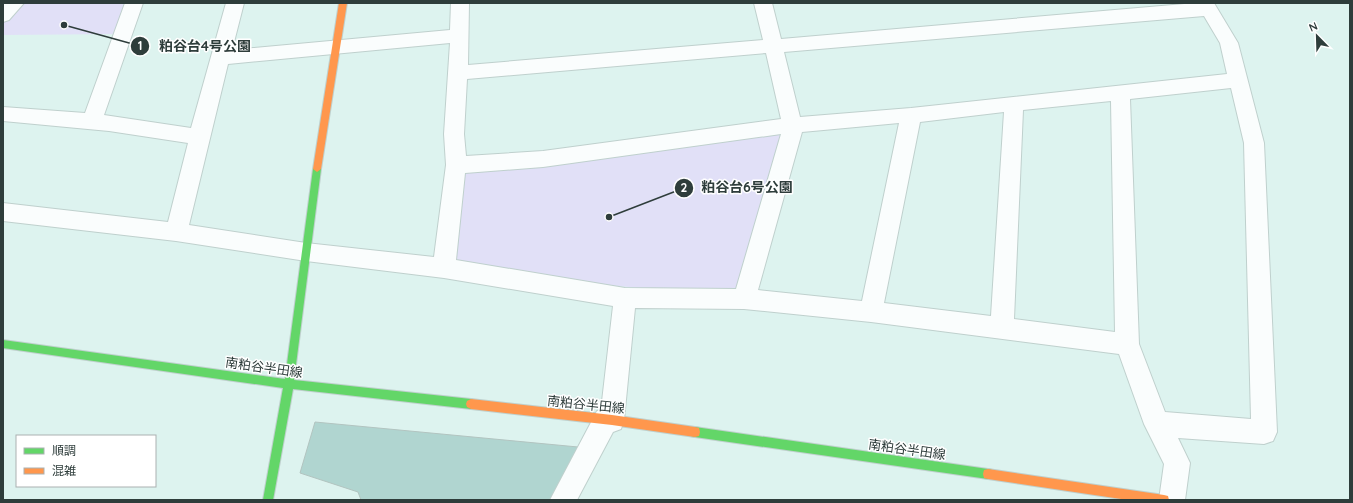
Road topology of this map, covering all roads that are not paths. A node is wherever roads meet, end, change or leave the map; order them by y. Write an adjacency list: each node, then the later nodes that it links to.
1 (14, 3): 9 (street)
2 (134, 3): 20 (street)
3 (235, 3): 13 (street)
4 (343, 3): 12 (main road)
5 (460, 3): 6 (street); 10 (street)
6 (467, 3)
7 (763, 3): 11 (street)
8 (1207, 6): 11 (street); 15 (street)
9 (3, 16)
10 (459, 36): 12 (street); 14 (street)
11 (774, 47): 14 (street); 21 (street)
12 (334, 49): 13 (street); 26 (main road)
13 (220, 58): 22 (street)
14 (458, 73): 23 (street)
15 (1238, 80): 16 (street); 36 (street)
16 (1120, 93): 17 (street); 33 (street)
17 (1014, 104): 19 (street); 31 (street)
18 (3, 114): 20 (street)
19 (911, 115): 21 (street); 30 (street)
20 (92, 122): 22 (street)
21 (794, 126): 23 (street); 29 (street)
22 (199, 137): 25 (street)
23 (456, 165): 27 (street)
24 (4, 214): 25 (street)
25 (176, 232): 26 (street)
26 (306, 252): 27 (street); 34 (main road)
27 (444, 268): 28 (street)
28 (625, 298): 29 (street); 35 (street)
29 (744, 299): 30 (street)
30 (872, 312): 31 (street)
31 (1002, 329): 33 (street)
32 (3, 344): 34 (main road, 南粕谷半田線)
33 (1127, 344): 36 (street)
34 (289, 384): 35 (main road, 南粕谷半田線); 38 (main road)
35 (609, 420): 37 (main road, 南粕谷半田線); 39 (street)
36 (1157, 424): 37 (street)
37 (1160, 499)
38 (268, 500)
39 (564, 500)

